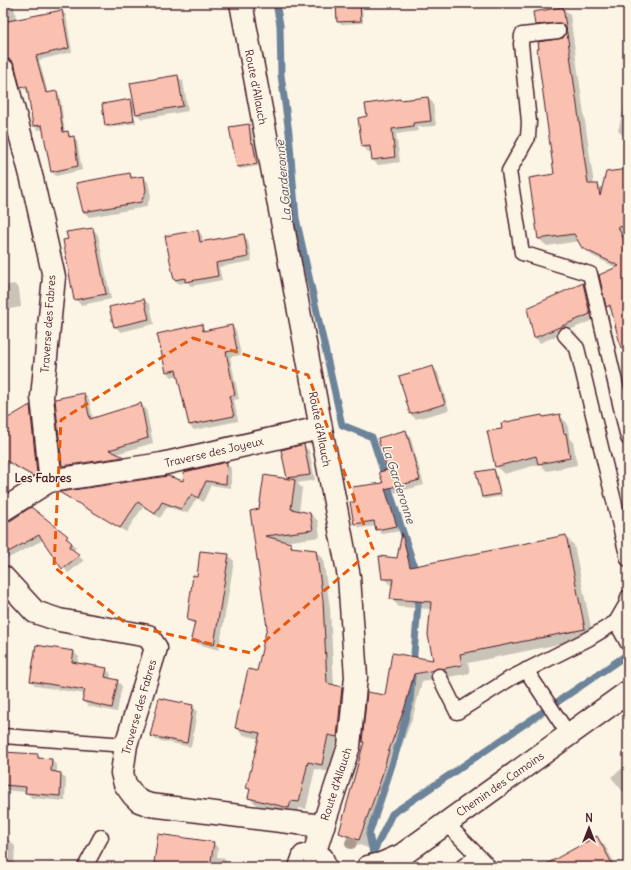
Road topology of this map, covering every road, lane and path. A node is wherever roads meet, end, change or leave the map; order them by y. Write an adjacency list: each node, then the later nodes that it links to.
1 (240, 3): 5 (street, Route d'Allauch)
2 (558, 31): 6 (lane)
3 (3, 70): 7 (street, Traverse des Fabres)
4 (566, 335): 9 (lane)
5 (320, 428): 7 (street, Traverse des Joyeux); 21 (street, Route d'Allauch)
6 (628, 438)
7 (49, 481): 8 (street)
8 (3, 510)
9 (628, 559)
10 (3, 577): 19 (street, Traverse des Fabres)
11 (628, 597): 12 (lane)
12 (616, 622): 13 (lane); 14 (lane)
13 (627, 642)
14 (526, 670): 15 (lane); 17 (lane)
15 (439, 676)
16 (625, 700): 17 (street, Chemin des Camoins)
17 (563, 727): 20 (street, Chemin des Camoins)
18 (3, 736): 19 (lane)
19 (126, 745): 21 (street, Traverse des Fabres)
20 (445, 822): 23 (lane); 25 (street, Chemin des Camoins)
21 (322, 826): 24 (street, Route d'Allauch)
22 (101, 837): 26 (lane)
23 (478, 856): 27 (lane); 28 (lane)
24 (313, 863)
25 (375, 866)
26 (85, 867)
27 (462, 867)
28 (489, 867)

